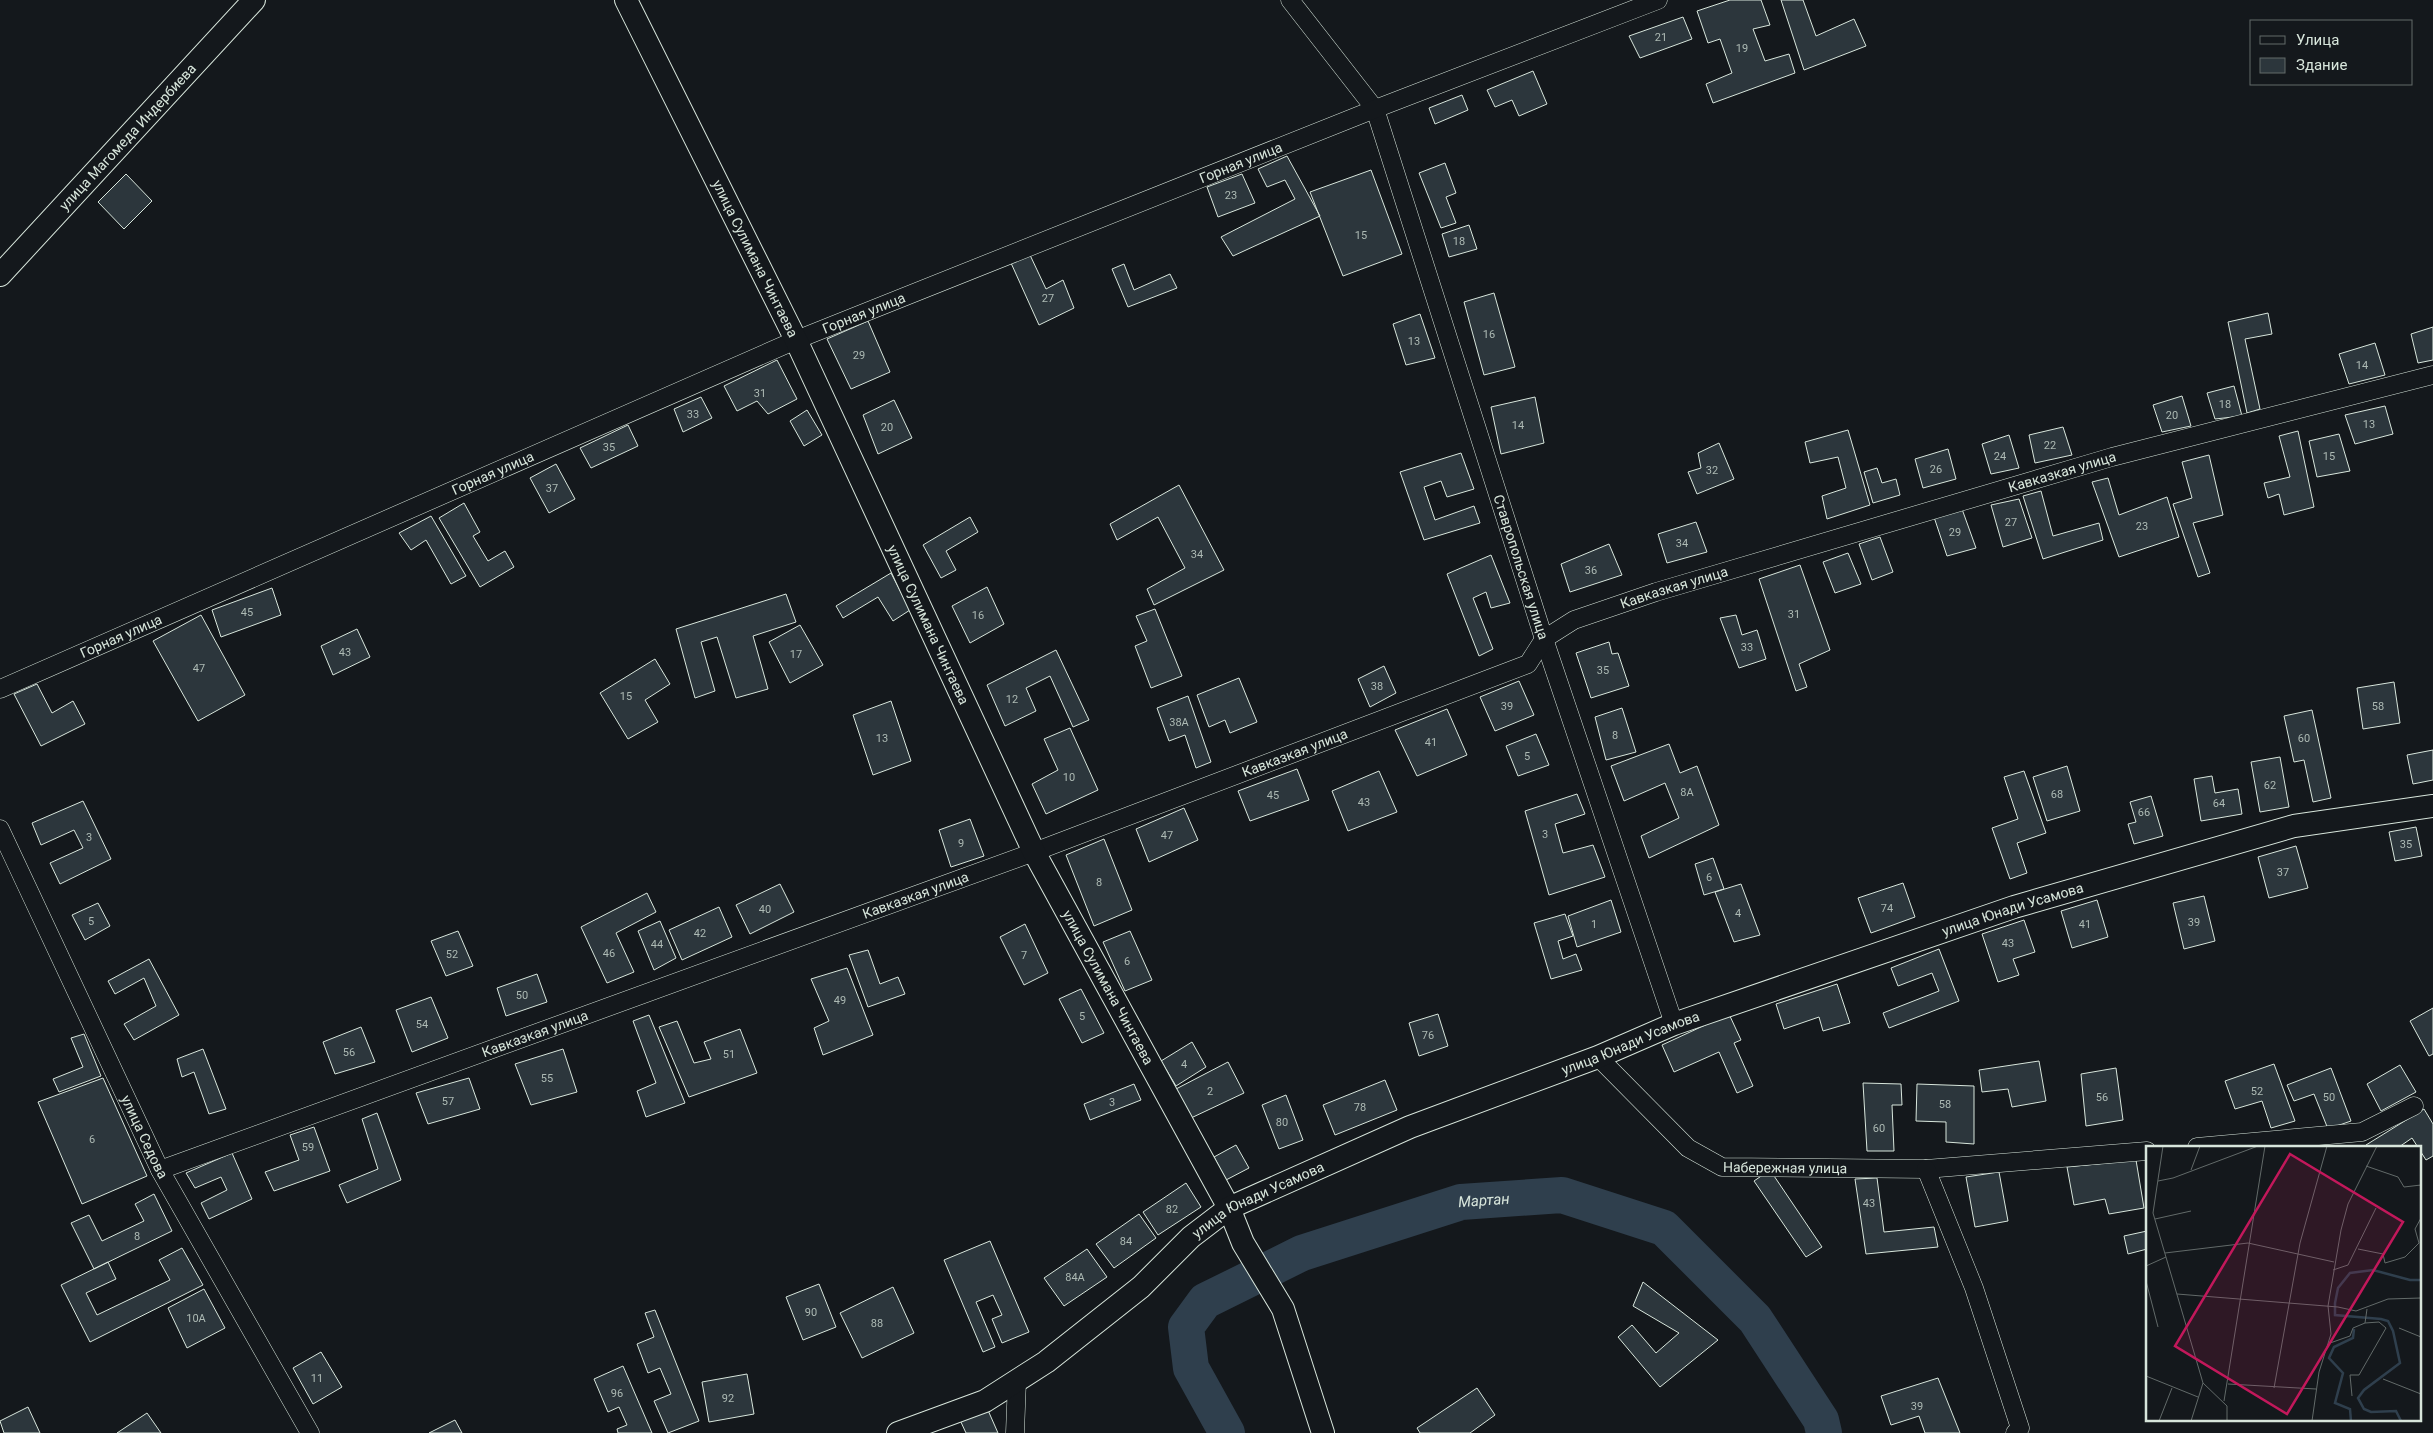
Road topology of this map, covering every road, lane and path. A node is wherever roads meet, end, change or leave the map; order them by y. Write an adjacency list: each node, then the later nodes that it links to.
1 (254, 0): 6 (street, улица Магомеда Индербиева)
2 (626, 0): 7 (street, улица Сулимана Чинтаева)
3 (1290, 0): 5 (street)
4 (1658, 0): 5 (street, Горная улица)
5 (1375, 109): 7 (street, Горная улица); 9 (street, Ставропольская улица)
6 (0, 275)
7 (796, 340): 10 (street, Горная улица); 13 (street, улица Сулимана Чинтаева)
8 (2433, 375): 9 (street, Кавказкая улица)
9 (1544, 639): 13 (street, Кавказкая улица); 14 (street, Ставропольская улица)
10 (0, 689)
11 (2433, 806): 14 (street, улица Юнади Усамова)
12 (0, 829): 20 (street, улица Седова)
13 (1034, 852): 20 (street, Кавказкая улица); 21 (street, улица Сулимана Чинтаева)
14 (1674, 1024): 15 (street, улица Юнади Усамова)
15 (1598, 1057): 19 (street, Набережная улица); 21 (street, улица Юнади Усамова)
16 (2414, 1106): 17 (street)
17 (2208, 1146)
18 (2146, 1151): 19 (street, Набережная улица)
19 (1926, 1169): 27 (street)
20 (160, 1170): 23 (street, улица Седова)
21 (1229, 1208): 22 (street, улица Юнади Усамова); 26 (street, улица Сулимана Чинтаева)
22 (1018, 1380): 24 (street, улица Юнади Усамова); 25 (street)
23 (310, 1433)
24 (898, 1433)
25 (1015, 1433)
26 (1323, 1433)
27 (2015, 1433)

